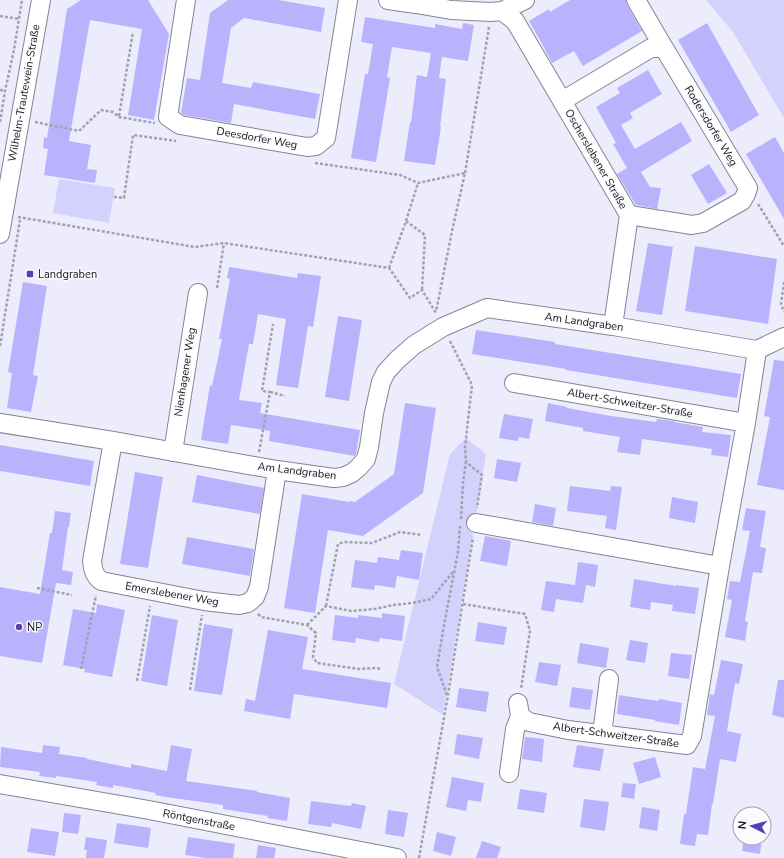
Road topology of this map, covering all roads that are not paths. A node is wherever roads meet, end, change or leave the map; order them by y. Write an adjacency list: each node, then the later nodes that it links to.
1 (41, 0): 12 (street, Wilhelm-Trautewein-Straße)
2 (186, 0): 3 (street, Deesdorfer Weg)
3 (348, 0)
4 (388, 0): 7 (street)
5 (525, 0): 8 (street)
6 (636, 0): 9 (street, Rodersdorfer Weg)
7 (416, 2): 8 (street)
8 (496, 12): 10 (street, Oscherslebener Straße)
9 (664, 48): 10 (street); 11 (street, Rodersdorfer Weg)
10 (562, 101): 11 (street, Oscherslebener Straße)
11 (629, 215): 14 (street, Oscherslebener Straße)
12 (0, 234)
13 (198, 293): 21 (street, Nienhagener Weg)
14 (613, 326): 16 (street, Am Landgraben); 22 (street, Am Landgraben)
15 (784, 338): 16 (street)
16 (757, 350): 19 (street, Albert-Schweitzer-Straße)
17 (514, 383): 19 (street, Albert-Schweitzer-Straße)
18 (0, 423): 20 (street, Am Landgraben)
19 (746, 423): 24 (street, Albert-Schweitzer-Straße)
20 (113, 441): 21 (street, Am Landgraben); 22 (street, Emerslebener Weg)
21 (173, 452): 22 (street, Am Landgraben)
22 (277, 470)
23 (476, 523): 24 (street)
24 (720, 566): 26 (street, Albert-Schweitzer-Straße)
25 (609, 679): 26 (street)
26 (602, 734): 27 (street, Albert-Schweitzer-Straße)
27 (510, 773)
28 (0, 784): 29 (street, Röntgenstraße)
29 (397, 858)

